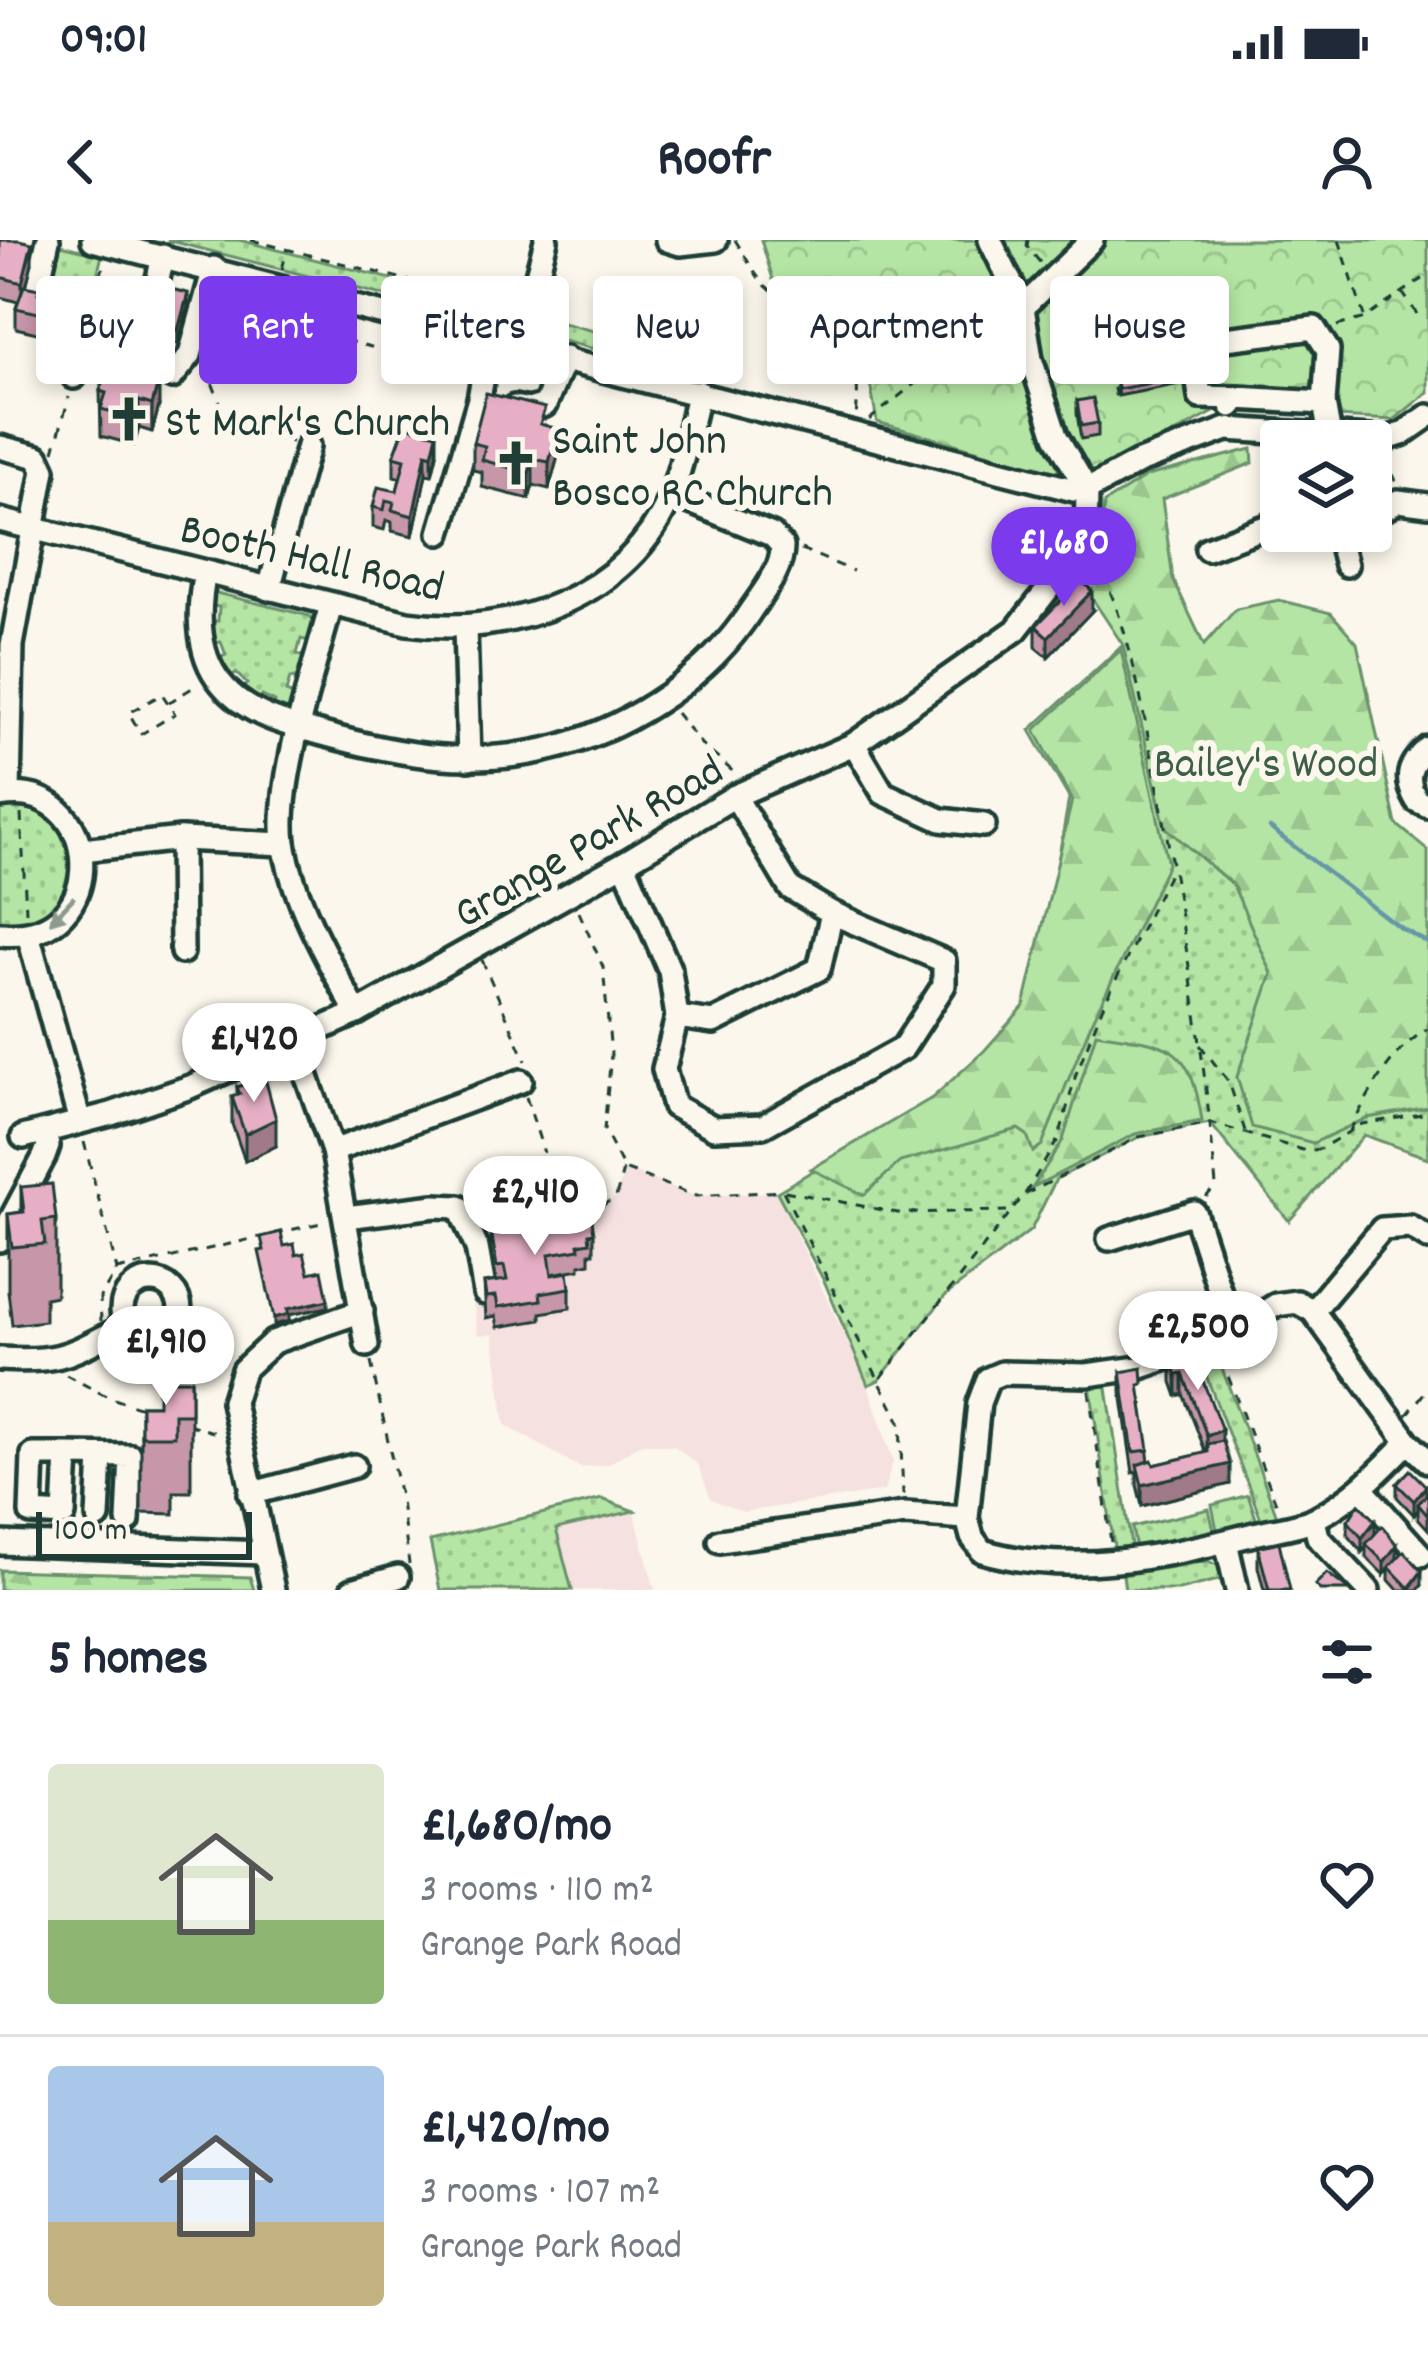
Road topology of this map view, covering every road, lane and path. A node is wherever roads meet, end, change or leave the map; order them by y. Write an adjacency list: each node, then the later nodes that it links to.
1 (48, 240): 17 (street)
2 (251, 240): 12 (path)
3 (546, 240): 22 (street)
4 (667, 240): 5 (street)
5 (716, 240)
6 (735, 240): 54 (path)
7 (990, 240): 23 (street)
8 (1028, 240): 24 (path)
9 (1092, 240): 25 (street)
10 (1339, 240): 31 (path)
11 (100, 242): 13 (street); 18 (path)
12 (288, 249): 15 (path); 21 (path)
13 (163, 256): 14 (street); 19 (street)
14 (214, 268): 20 (street); 28 (street)
15 (282, 269)
16 (1428, 274): 27 (path)
17 (40, 276)
18 (96, 276)
19 (159, 276)
20 (212, 276)
21 (394, 276)
22 (537, 276)
23 (1006, 276)
24 (1052, 276)
25 (1057, 276)
26 (1050, 284): 30 (street)
27 (1401, 291): 29 (path); 31 (path)
28 (381, 310)
29 (1417, 314)
30 (1026, 317)
31 (1365, 318): 34 (path)
32 (199, 322): 36 (street)
33 (1026, 325): 38 (street)
34 (1318, 334): 49 (street); 50 (street)
35 (357, 350): 46 (path)
36 (190, 355): 40 (street); 57 (path)
37 (569, 359): 47 (street)
38 (1031, 359): 39 (path); 61 (street)
39 (1050, 361)
40 (175, 373)
41 (72, 384): 59 (path)
42 (482, 384): 46 (street)
43 (554, 384): 46 (street)
44 (914, 384): 54 (path)
45 (1113, 384): 48 (path)
46 (481, 387): 68 (street)
47 (699, 392): 54 (street); 62 (street, Booth Hall Road)
48 (1116, 398)
49 (1237, 398): 50 (street); 53 (street)
50 (1324, 404): 52 (street)
51 (1428, 416): 56 (street)
52 (1327, 420)
53 (1227, 430): 55 (street); 61 (street)
54 (854, 431): 61 (street)
55 (1260, 432)
56 (1392, 437)
57 (308, 446): 77 (street)
58 (0, 447): 59 (street)
59 (44, 465): 67 (street)
60 (1392, 474): 63 (path)
61 (1087, 490): 70 (street)
62 (671, 494): 71 (street); 79 (street, Booth Hall Road)
63 (1401, 500): 64 (street); 65 (street)
64 (1392, 505)
65 (1428, 505)
66 (0, 520): 67 (street, Booth Hall Road)
67 (34, 528): 76 (street, Booth Hall Road); 88 (street)
68 (440, 532)
69 (1260, 534): 72 (street)
70 (1086, 541): 84 (street, Grange Park Road); 95 (path)
71 (782, 546): 75 (path); 81 (street)
72 (1208, 549)
73 (1343, 552): 74 (street)
74 (1346, 565)
75 (854, 571)
76 (206, 572): 77 (street, Booth Hall Road); 80 (street)
77 (268, 589): 78 (street, Booth Hall Road)
78 (331, 605): 79 (street, Booth Hall Road); 83 (street)
79 (465, 628): 86 (street)
80 (214, 675): 82 (path); 83 (street)
81 (663, 698): 86 (street); 87 (path)
82 (168, 703): 82 (path)
83 (300, 728): 86 (street); 92 (street)
84 (854, 744): 87 (street, Grange Park Road); 90 (street)
85 (1428, 748): 89 (street)
86 (469, 759)
87 (741, 793): 94 (street, Grange Park Road); 97 (street)
88 (9, 795): 93 (street); 99 (path)
89 (1428, 806)
90 (984, 825)
91 (182, 839): 92 (street); 93 (street); 101 (street)
92 (284, 844): 102 (street)
93 (82, 850): 99 (street, one-way to 99)
94 (624, 863): 96 (street, Grange Park Road); 103 (street)
95 (1173, 866): 106 (path); 117 (path)
96 (571, 893): 100 (street, Grange Park Road); 115 (path)
97 (832, 914): 103 (street); 103 (street)
98 (0, 934): 99 (street)
99 (28, 934): 109 (street)
100 (476, 948): 102 (street, Grange Park Road); 107 (path)
101 (182, 952)
102 (357, 1013): 105 (street, Grange Park Road)
103 (677, 1017)
104 (1428, 1029): 111 (path)
105 (295, 1043): 109 (street, Grange Park Road); 113 (street)
106 (1200, 1045): 110 (path); 112 (path)
107 (520, 1081): 113 (street); 114 (path)
108 (1428, 1113): 111 (path)
109 (80, 1122): 124 (street, Grange Park Road); 125 (path)
110 (1210, 1123): 112 (path); 117 (path); 120 (path)
111 (1350, 1131): 112 (path)
112 (1245, 1132)
113 (333, 1151): 121 (street)
114 (544, 1153)
115 (624, 1169): 116 (path); 118 (path)
116 (783, 1191): 119 (path); 135 (path)
117 (1024, 1195): 119 (path)
118 (459, 1207): 121 (street); 126 (street)
119 (1011, 1211): 135 (path)
120 (1194, 1212): 123 (street); 130 (street)
121 (346, 1217): 125 (path); 127 (street)
122 (1428, 1238): 128 (street)
123 (1109, 1239)
124 (0, 1240)
125 (117, 1270): 129 (path)
126 (485, 1293)
127 (362, 1311): 131 (street); 140 (street)
128 (1312, 1311): 130 (street); 139 (street)
129 (113, 1333): 133 (street)
130 (1224, 1337): 134 (street); 153 (path)
131 (368, 1345): 161 (path)
132 (0, 1359): 133 (street)
133 (42, 1361): 137 (path)
134 (1087, 1375): 150 (street); 160 (path)
135 (879, 1380): 148 (path)
136 (1428, 1388): 139 (path)
137 (151, 1412)
138 (173, 1418): 140 (path)
139 (1403, 1434): 143 (street); 145 (street)
140 (238, 1440): 146 (street)
141 (67, 1455): 142 (street); 147 (street); 147 (street)
142 (101, 1456): 149 (street); 152 (street)
143 (1428, 1461)
144 (354, 1463): 146 (street)
145 (1362, 1490): 151 (street); 159 (street)
146 (250, 1494): 158 (street)
147 (32, 1514): 157 (street)
148 (904, 1514): 150 (street); 154 (street)
149 (98, 1517)
150 (967, 1518): 160 (street)
151 (1314, 1520): 153 (street); 165 (street)
152 (128, 1521)
153 (1285, 1527): 155 (street)
154 (720, 1541)
155 (1226, 1542): 160 (street); 164 (street)
156 (0, 1543): 157 (street)
157 (30, 1544): 158 (street)
158 (262, 1553): 162 (street)
159 (1421, 1555)
160 (1114, 1562)
161 (391, 1579): 163 (street)
162 (273, 1590)
163 (352, 1590)
164 (1237, 1590)
165 (1368, 1590)

